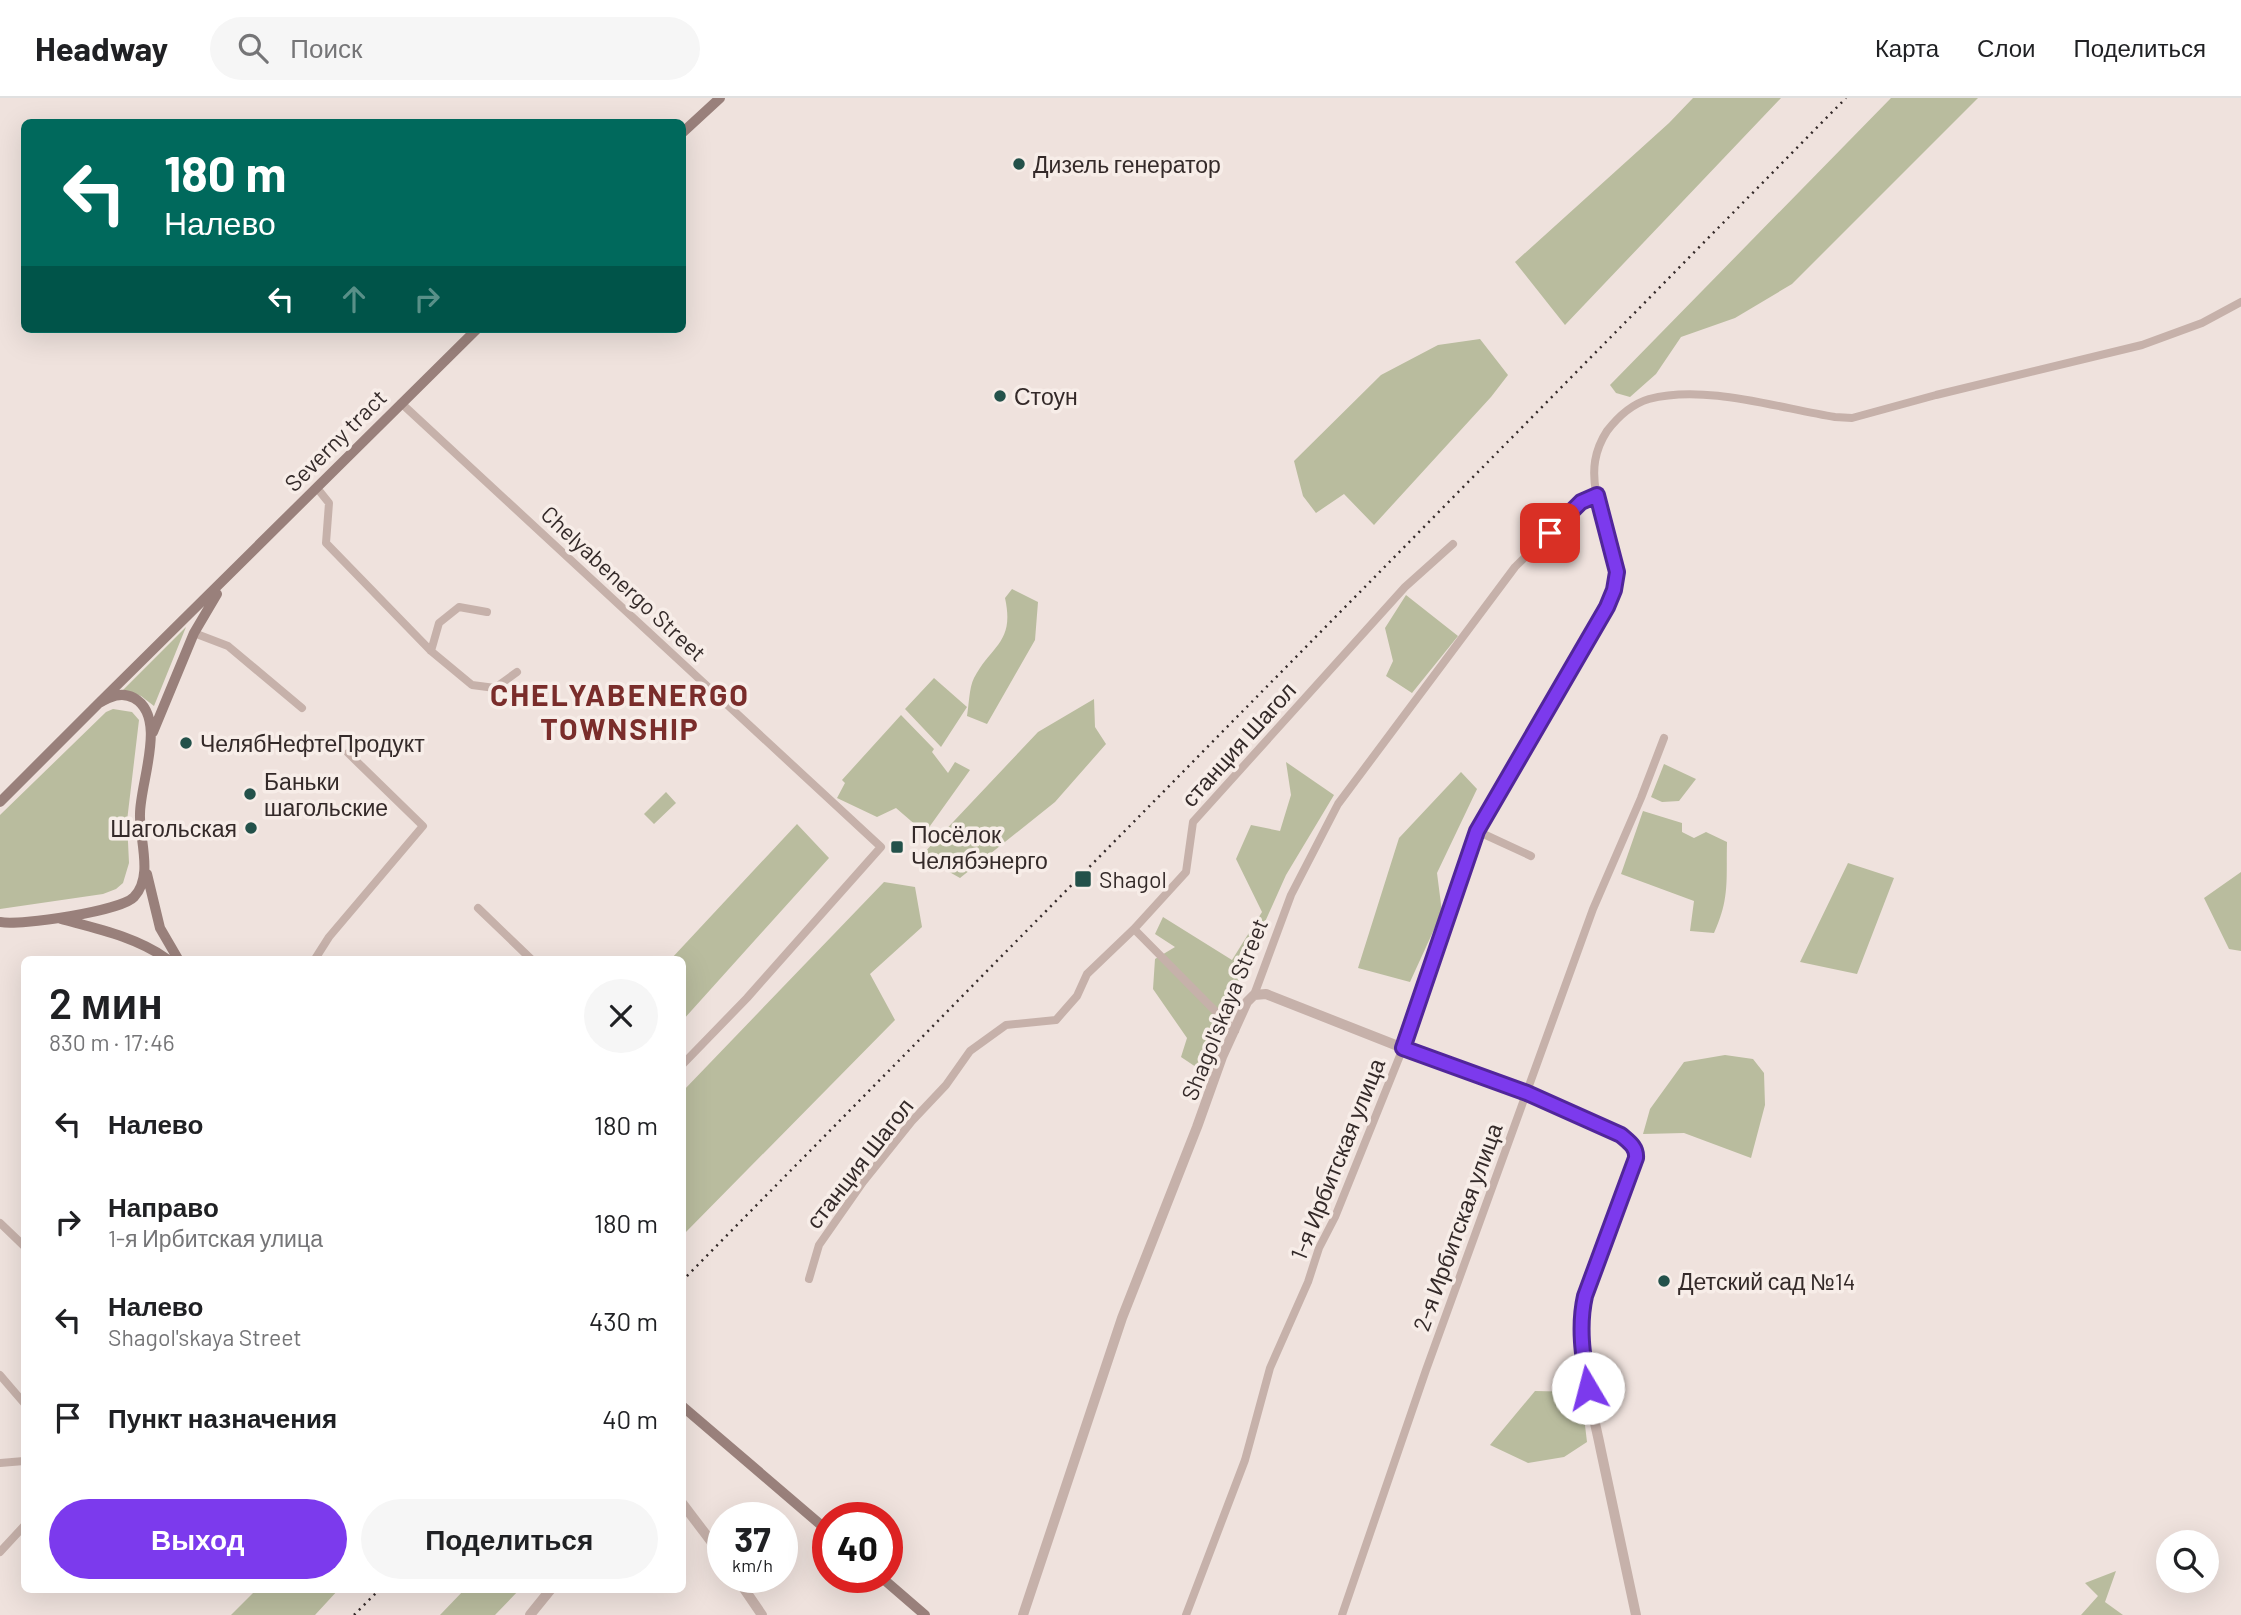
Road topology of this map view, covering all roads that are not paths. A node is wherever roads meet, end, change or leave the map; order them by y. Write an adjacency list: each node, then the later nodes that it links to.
1 (720, 98): 2 (main road)
2 (686, 129)
3 (2241, 302): 7 (street, 1-я Ирбитская улица)
4 (473, 333): 5 (main road, Severny tract)
5 (401, 403): 6 (main road, Severny tract); 34 (street, Chelyabenergo Street)
6 (317, 488): 9 (main road, Severny tract); 12 (street)
7 (1597, 495): 20 (street, 1-я Ирбитская улица); 31 (street, Shagol'skaya Street)
8 (1453, 544): 26 (street, станция Шагол)
9 (225, 581): 11 (main road, Severny tract); 14 (main road, Severny tract)
10 (487, 612): 12 (street)
11 (194, 633): 15 (street); 16 (main road, Severny tract)
12 (431, 651): 13 (street)
13 (517, 672)
14 (99, 703): 16 (main road); 19 (main road, Severny tract)
15 (302, 708)
16 (152, 734): 22 (main road, Severny tract)
17 (1664, 738): 35 (street, 2-я Ирбитская улица)
18 (348, 753): 29 (street)
19 (0, 803)
20 (1477, 831): 21 (street); 33 (street, 1-я Ирбитская улица)
21 (1531, 856)
22 (145, 862): 24 (main road); 28 (main road)
23 (478, 908): 30 (street)
24 (59, 918): 25 (main road); 27 (main road)
25 (3, 923)
26 (1134, 929): 32 (street); 38 (street, станция Шагол)
27 (161, 956)
28 (176, 956)
29 (317, 956)
30 (528, 956)
31 (1254, 995): 32 (street, Shagol'skaya Street); 33 (street)
32 (1234, 1031): 55 (street, Shagol'skaya Street)
33 (1403, 1048): 35 (street); 56 (street, 1-я Ирбитская улица)
34 (686, 1061)
35 (1527, 1093): 57 (street, 2-я Ирбитская улица); 58 (street)
36 (0, 1223): 37 (street)
37 (21, 1243)
38 (809, 1279)
39 (0, 1375): 40 (street)
40 (21, 1400)
41 (686, 1409): 45 (main road)
42 (21, 1461): 43 (street)
43 (0, 1463)
44 (686, 1508): 47 (street)
45 (812, 1517)
46 (21, 1528): 48 (street)
47 (707, 1536)
48 (0, 1552)
49 (548, 1593): 52 (street)
50 (747, 1593): 53 (street)
51 (900, 1593): 54 (main road)
52 (530, 1615)
53 (762, 1615)
54 (925, 1615)
55 (1023, 1615)
56 (1186, 1615)
57 (1342, 1615)
58 (1636, 1615)

